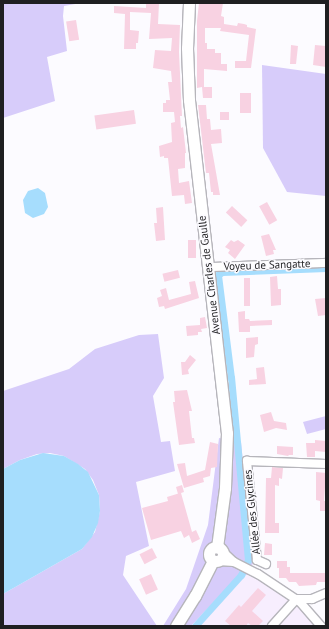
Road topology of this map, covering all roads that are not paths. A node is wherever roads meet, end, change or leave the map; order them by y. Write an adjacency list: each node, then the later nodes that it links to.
1 (189, 3): 3 (main road, Avenue Charles de Gaulle)
2 (326, 263): 3 (street, Voyeu de Sangatte)
3 (209, 267): 5 (main road, Avenue Charles de Gaulle)
4 (326, 464): 6 (street, Allée des Glycines)
5 (218, 555): 8 (street); 10 (main road, Avenue Charles de Gaulle)
6 (266, 564)
7 (323, 595): 8 (street); 9 (street)
8 (296, 599): 9 (street); 11 (street)
9 (308, 609): 12 (street)
10 (176, 626)
11 (272, 626)
12 (321, 626)

